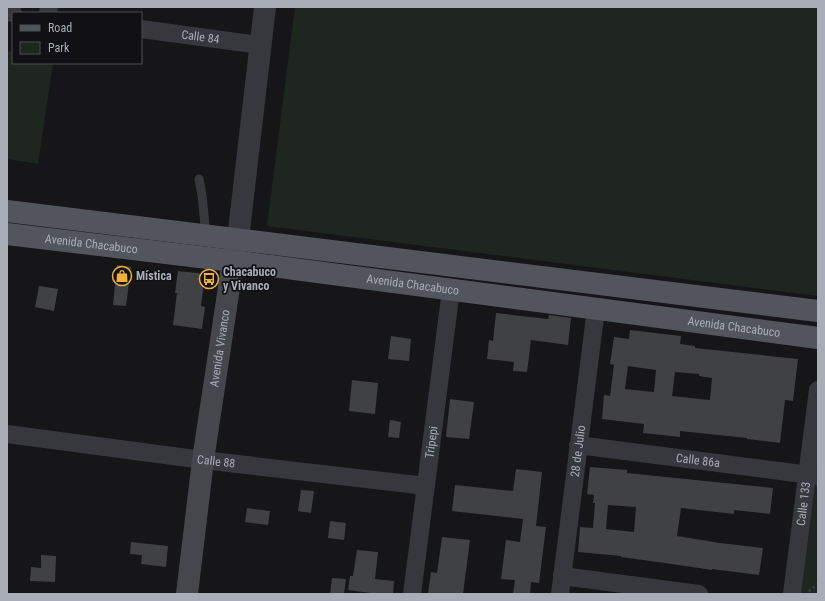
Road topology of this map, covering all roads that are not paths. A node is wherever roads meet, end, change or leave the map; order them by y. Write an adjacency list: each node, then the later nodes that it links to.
1 (265, 7): 3 (street, Avenida Vivanco)
2 (142, 30): 3 (street, Calle 84)
3 (260, 45): 8 (street, Avenida Vivanco)
4 (199, 179): 7 (lane)
5 (7, 211): 7 (main road, Avenida Chacabuco)
6 (7, 234): 9 (main road, Avenida Chacabuco)
7 (206, 235): 8 (main road, Avenida Chacabuco)
8 (238, 239): 9 (main road, Avenida Vivanco); 12 (main road, Avenida Chacabuco)
9 (233, 261): 10 (main road, Avenida Chacabuco); 17 (main road, Avenida Vivanco)
10 (451, 290): 11 (main road, Avenida Chacabuco); 19 (street, Tripepi)
11 (596, 309): 13 (main road, Avenida Chacabuco); 16 (street, 28 de Julio)
12 (818, 310)
13 (818, 338)
14 (818, 390): 18 (street, Calle 133)
15 (7, 434): 17 (street, Calle 88)
16 (578, 445): 18 (street, Calle 86a); 20 (street, 28 de Julio)
17 (203, 460): 19 (street, Calle 88); 21 (main road, Avenida Vivanco)
18 (813, 475): 25 (street, Calle 133)
19 (426, 486): 22 (street, Tripepi)
20 (562, 576): 23 (street, 28 de Julio); 24 (street)
21 (187, 594)
22 (412, 594)
23 (560, 594)
24 (699, 594)
25 (792, 594)

